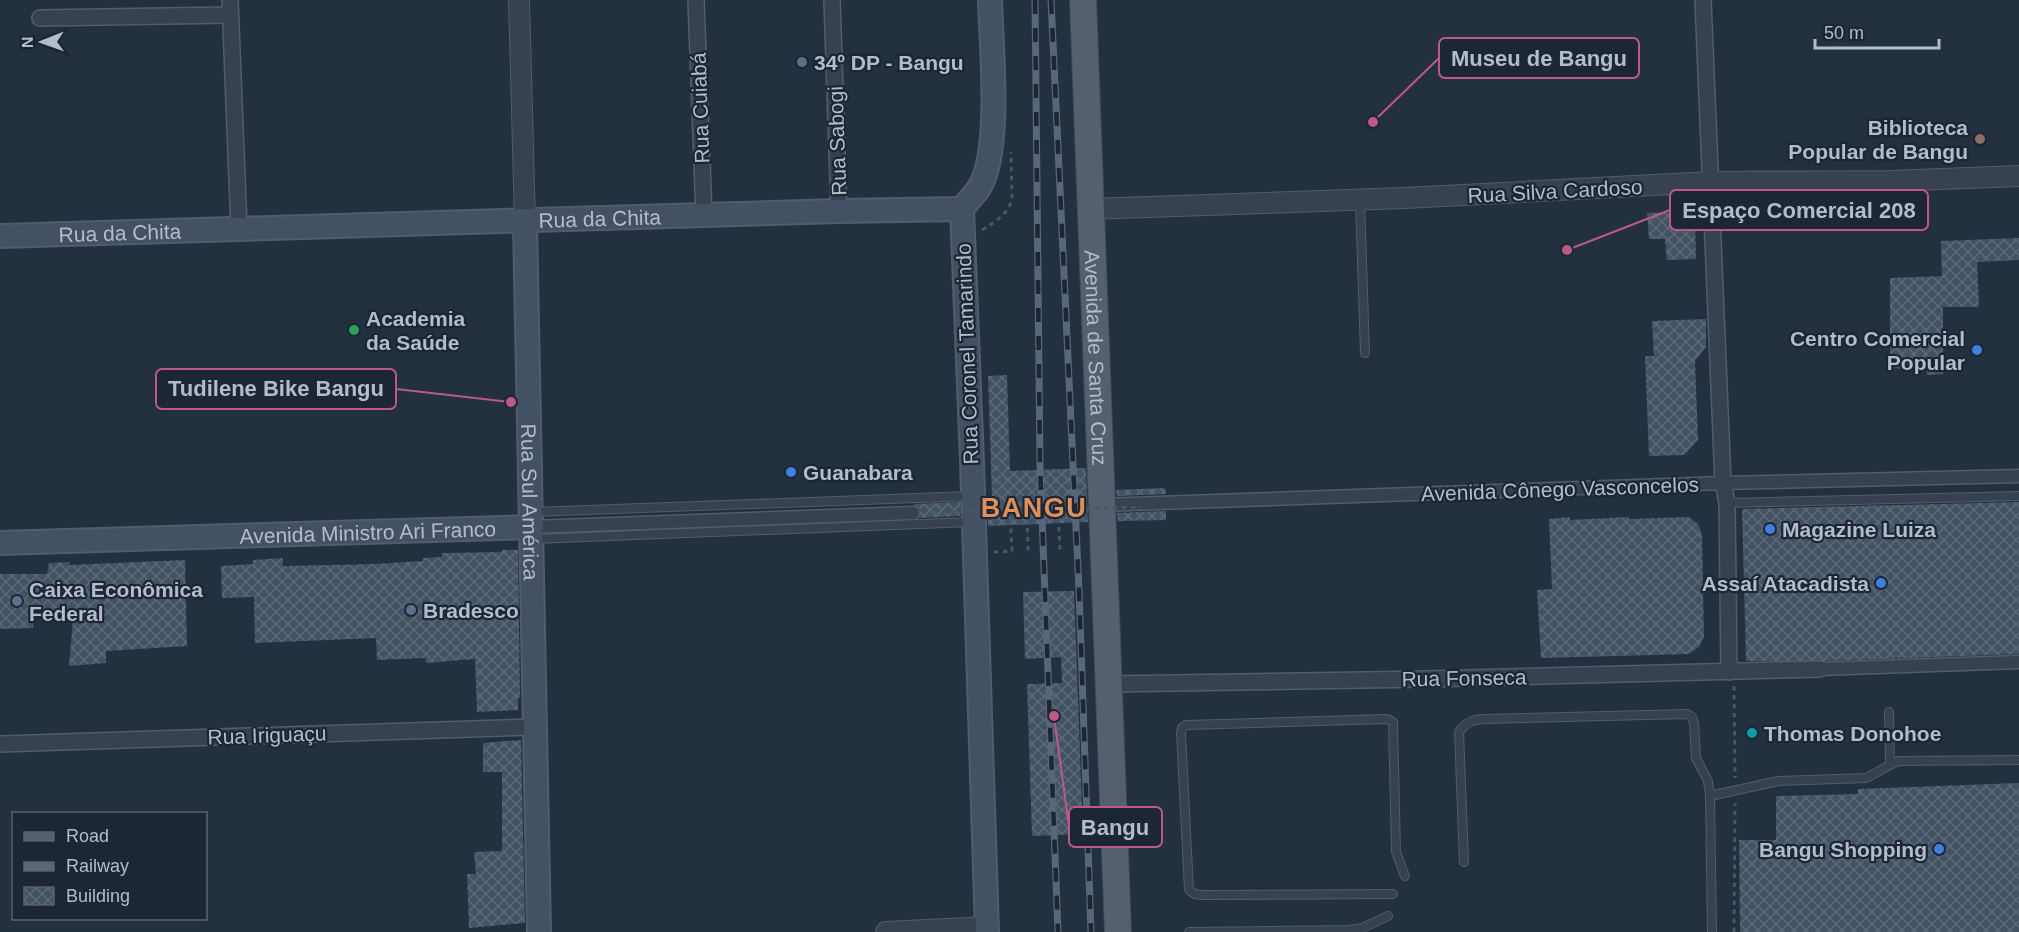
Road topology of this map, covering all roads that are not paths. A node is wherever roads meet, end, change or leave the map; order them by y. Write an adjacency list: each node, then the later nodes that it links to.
1 (519, 0): 16 (street, Rua Sul América)
2 (696, 0): 15 (street, Rua Cuiabá)
3 (832, 0): 14 (street, Rua Sabogi)
4 (990, 0): 12 (main road)
5 (1083, 0): 13 (main road, Avenida de Santa Cruz)
6 (1703, 0): 10 (street)
7 (230, 7): 8 (street); 17 (street)
8 (40, 18)
9 (2019, 176): 10 (street, Rua Silva Cardoso)
10 (1711, 182): 11 (street, Rua Silva Cardoso); 21 (street)
11 (1360, 200): 13 (street, Rua Silva Cardoso); 19 (lane)
12 (962, 209): 14 (main road, Rua da Chita); 22 (main road, Rua Coronel Tamarindo)
13 (1090, 209): 25 (main road, Avenida de Santa Cruz)
14 (839, 211): 15 (main road, Rua da Chita)
15 (704, 216): 16 (main road, Rua da Chita)
16 (525, 222): 17 (main road, Rua da Chita); 28 (main road, Rua Sul América)
17 (239, 229): 18 (main road, Rua da Chita)
18 (0, 236)
19 (1365, 352)
20 (2019, 476): 21 (street, Avenida Cônego Vasconcelos)
21 (1723, 483): 24 (street); 25 (street, Avenida Cônego Vasconcelos)
22 (973, 496): 27 (main road, Rua Coronel Tamarindo); 28 (lane)
23 (2019, 496): 24 (lane)
24 (1727, 503): 32 (street)
25 (1101, 505): 33 (main road, Avenida de Santa Cruz)
26 (913, 513): 28 (street, Avenida Ministro Ari Franco)
27 (974, 522): 28 (lane); 44 (main road, Rua Coronel Tamarindo)
28 (532, 526): 29 (main road, Avenida Ministro Ari Franco); 35 (main road, Rua Sul América)
29 (0, 543)
30 (2019, 662): 31 (street)
31 (1820, 669): 32 (street, Rua Fonseca)
32 (1729, 672): 33 (street, Rua Fonseca)
33 (1108, 684): 47 (main road, Avenida de Santa Cruz)
34 (1889, 711): 38 (lane)
35 (534, 727): 36 (street, Rua Iriguaçu); 45 (main road, Rua Sul América)
36 (0, 744)
37 (2019, 760): 38 (lane)
38 (1890, 764): 39 (lane)
39 (1710, 796): 40 (lane); 49 (lane)
40 (1464, 862)
41 (1405, 876): 42 (lane)
42 (1393, 894)
43 (1388, 916): 48 (lane)
44 (987, 930): 46 (street)
45 (539, 932)
46 (886, 932)
47 (1118, 932)
48 (1189, 932)
49 (1712, 932)

